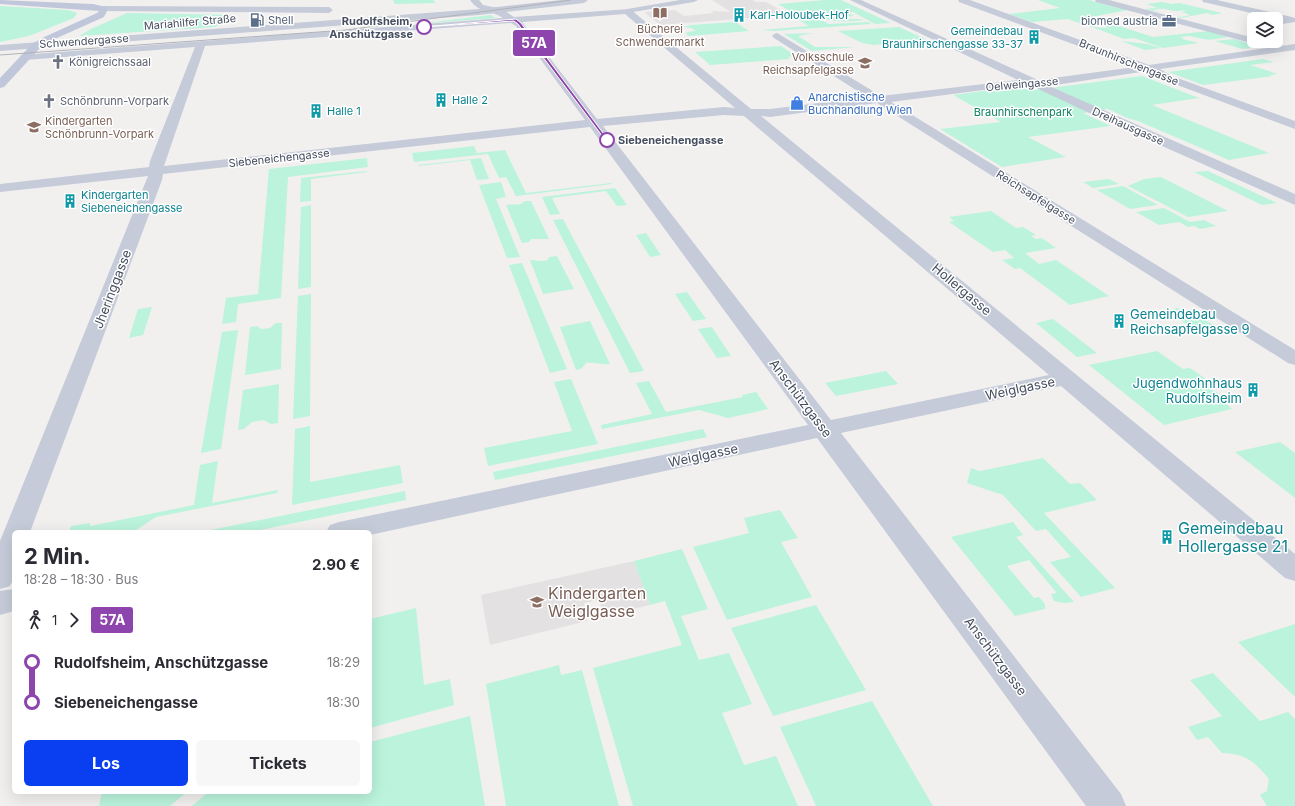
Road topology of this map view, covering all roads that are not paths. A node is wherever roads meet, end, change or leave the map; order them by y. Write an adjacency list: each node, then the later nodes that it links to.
1 (122, 0): 11 (street)
2 (536, 0): 10 (street, Mariahilfer Straße)
3 (584, 0): 16 (street, Mariahilfer Straße)
4 (694, 0): 14 (street, Schwendergasse)
5 (854, 0): 33 (street, Dreihausgasse)
6 (962, 0): 32 (street, Braunhirschengasse)
7 (1099, 0): 21 (street)
8 (1206, 0): 15 (street)
9 (0, 1): 11 (main road)
10 (477, 4): 13 (street); 16 (street); 18 (street, Mariahilfer Straße)
11 (103, 9): 12 (street); 25 (main road)
12 (337, 10)
13 (390, 10)
14 (627, 11): 16 (street, Schwendergasse); 36 (street, Hollergasse)
15 (1258, 12)
16 (507, 15): 18 (street, Mariahilfer Straße); 24 (street, Schwendergasse); 37 (street, Anschützgasse)
17 (1283, 18): 19 (street)
18 (381, 19): 25 (street, Mariahilfer Straße)
19 (1283, 21)
20 (1233, 26): 21 (street)
21 (1212, 28): 23 (street)
22 (776, 36): 35 (street, Reichsapfelgasse)
23 (1247, 39)
24 (201, 44): 31 (street, Schwendergasse); 39 (street, Jheringgasse)
25 (36, 46): 27 (street, Mariahilfer Straße); 31 (main road)
26 (1295, 47): 29 (street, Oelweingasse)
27 (0, 48)
28 (1280, 48): 29 (street)
29 (1283, 49): 30 (street); 32 (street, Oelweingasse)
30 (1295, 52)
31 (25, 57): 34 (main road)
32 (1150, 69): 33 (street, Oelweingasse); 38 (street, Braunhirschengasse)
33 (1036, 84): 35 (street, Oelweingasse); 41 (street, Dreihausgasse)
34 (0, 85)
35 (880, 100): 36 (street, Oelweingasse); 42 (street, Reichsapfelgasse)
36 (749, 112): 37 (street, Siebeneichengasse); 43 (street, Hollergasse)
37 (595, 123): 39 (street, Siebeneichengasse); 44 (street, Anschützgasse)
38 (1295, 125)
39 (156, 171): 40 (street, Siebeneichengasse); 45 (street, Jheringgasse)
40 (0, 188)
41 (1295, 200)
42 (1295, 359)
43 (1067, 378): 44 (street, Weiglgasse); 48 (street, Hollergasse)
44 (825, 430): 46 (street, Weiglgasse); 52 (street, Anschützgasse)
45 (18, 530)
46 (349, 530)
47 (12, 545): 49 (street)
48 (1295, 570)
49 (0, 578)
50 (12, 600): 51 (street)
51 (0, 603)
52 (1108, 806)

